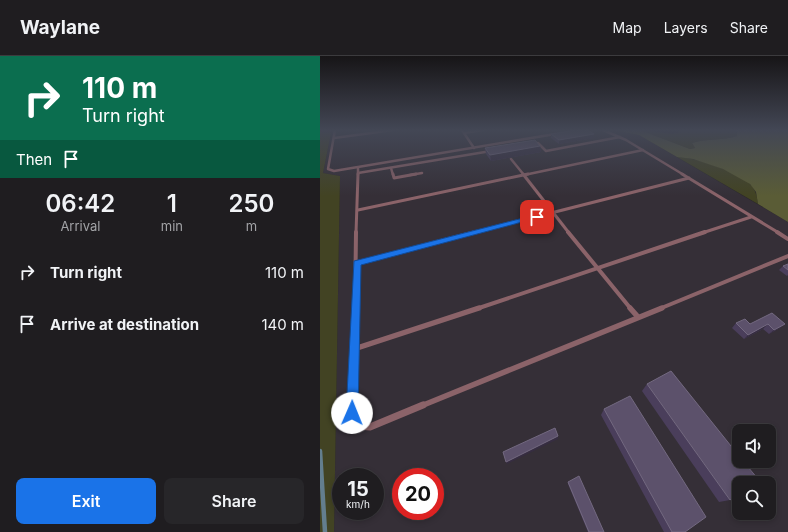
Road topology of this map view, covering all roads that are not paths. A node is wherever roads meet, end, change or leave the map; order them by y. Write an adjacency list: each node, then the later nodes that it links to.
1 (331, 152): 7 (lane)
2 (450, 152): 7 (lane)
3 (485, 152): 8 (lane)
4 (633, 152): 11 (lane)
5 (647, 152): 12 (lane)
6 (511, 159): 11 (lane)
7 (358, 168): 10 (lane)
8 (391, 168): 9 (lane); 10 (lane)
9 (422, 173)
10 (358, 174): 13 (lane)
11 (523, 176): 13 (lane); 14 (lane)
12 (689, 178): 14 (lane); 15 (lane)
13 (358, 210): 18 (lane)
14 (552, 213): 18 (lane); 19 (lane)
15 (751, 217): 16 (lane); 19 (lane)
16 (788, 239)
17 (788, 256): 20 (lane)
18 (356, 263): 21 (lane)
19 (596, 268): 20 (lane); 21 (lane)
20 (638, 317): 21 (lane)
21 (354, 349)

